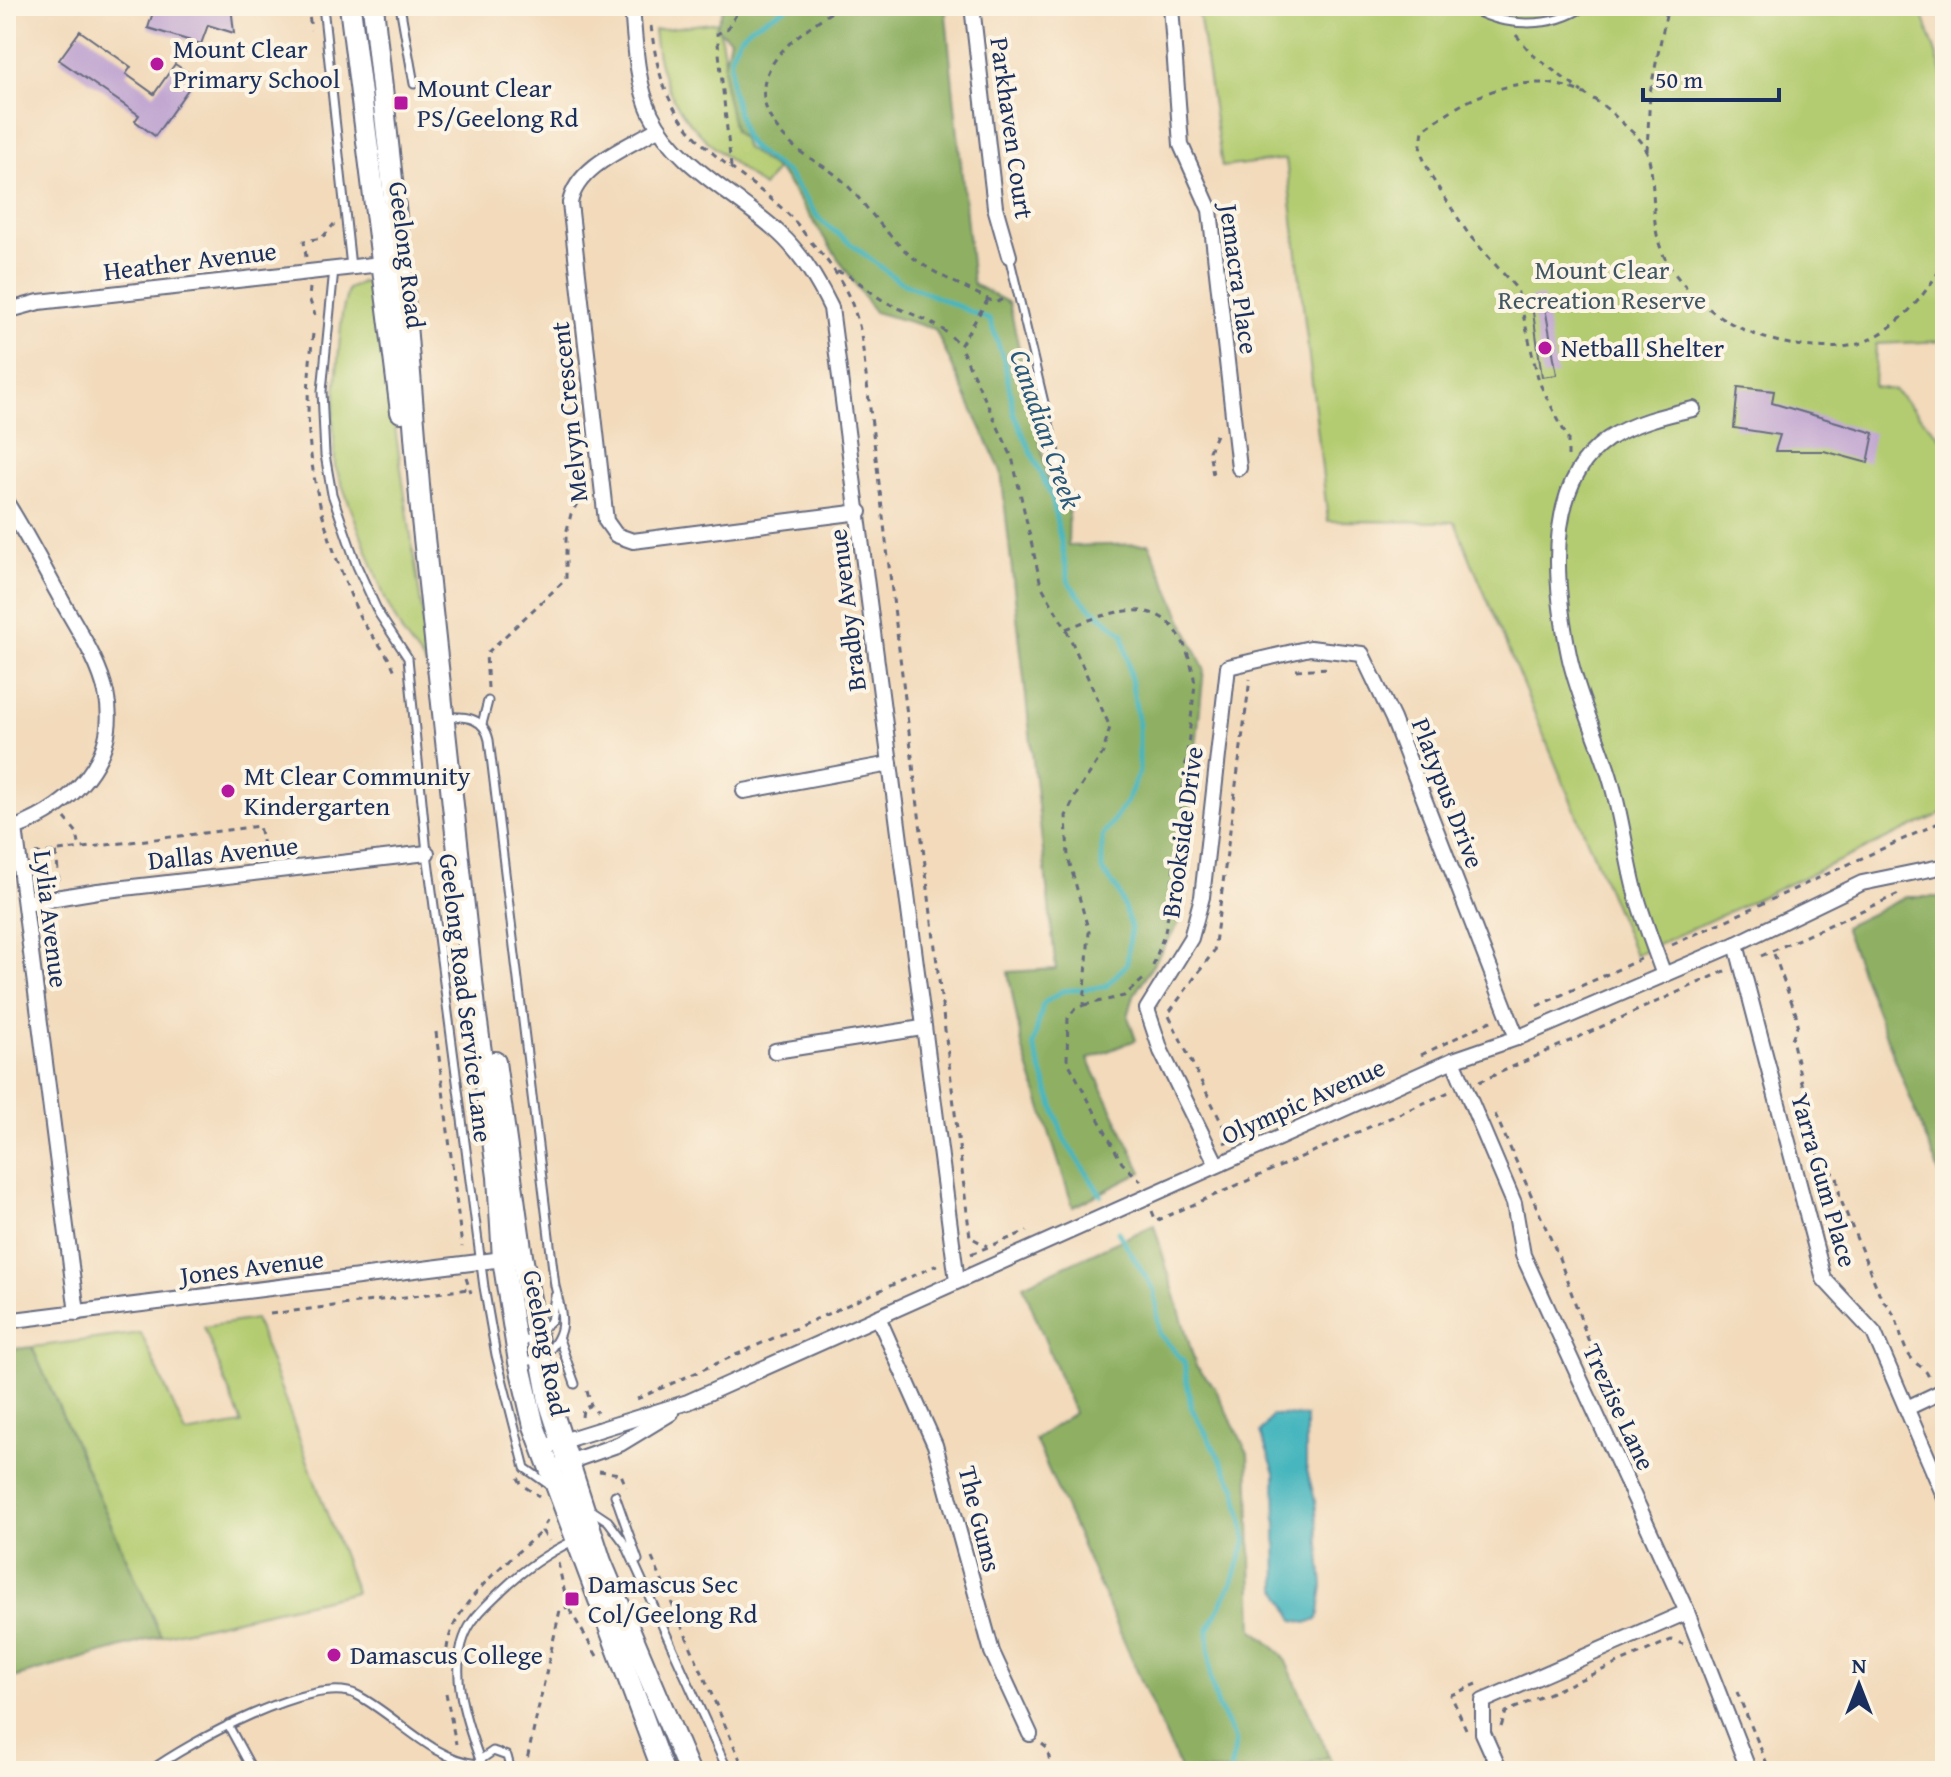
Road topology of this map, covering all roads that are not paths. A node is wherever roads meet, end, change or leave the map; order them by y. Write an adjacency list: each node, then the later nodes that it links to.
1 (323, 6): 14 (lane)
2 (350, 6): 13 (main road, Geelong Road)
3 (373, 6): 13 (main road, Geelong Road)
4 (400, 6): 10 (lane)
5 (632, 6): 11 (street, Bradby Avenue)
6 (972, 6): 12 (street, Parkhaven Court)
7 (1171, 6): 18 (street, Jemacra Place)
8 (1467, 6): 9 (lane)
9 (1585, 6)
10 (414, 84)
11 (659, 128): 21 (street, Bradby Avenue); 21 (street, Melvyn Crescent)
12 (1009, 256): 19 (lane)
13 (391, 263): 14 (street, Heather Avenue); 24 (main road, Geelong Road)
14 (351, 267): 15 (street, Heather Avenue)
15 (334, 269): 16 (street, Heather Avenue); 29 (lane, Geelong Road Service Lane)
16 (6, 311)
17 (1693, 409): 33 (street)
18 (1239, 468)
19 (1061, 474)
20 (6, 502): 28 (street, Lylia Avenue)
21 (860, 512): 26 (street, Bradby Avenue)
22 (1272, 656): 35 (street, Platypus Drive); 38 (street, Brookside Drive)
23 (488, 701): 25 (lane)
24 (445, 717): 25 (lane); 39 (main road, Geelong Road)
25 (482, 724): 42 (lane, Geelong Road)
26 (890, 764): 27 (street); 34 (street, Bradby Avenue)
27 (744, 791)
28 (10, 829): 31 (street, Lylia Avenue)
29 (427, 853): 31 (street, Dallas Avenue); 40 (lane, Geelong Road Service Lane)
30 (1945, 866): 32 (street, Olympic Avenue)
31 (25, 903): 43 (street, Lylia Avenue)
32 (1736, 944): 33 (street, Olympic Avenue); 53 (street, Yarra Gum Place)
33 (1664, 975): 35 (street, Olympic Avenue)
34 (922, 1028): 36 (street); 41 (street, Bradby Avenue)
35 (1517, 1038): 37 (street, Olympic Avenue)
36 (775, 1051)
37 (1453, 1060): 38 (street, Olympic Avenue); 64 (street, Trezise Lane)
38 (1217, 1165): 41 (street, Olympic Avenue)
39 (512, 1258): 40 (street, Jones Avenue); 46 (main road, Geelong Road); 48 (main road, Geelong Road)
40 (481, 1263): 43 (street, Jones Avenue); 58 (lane, Geelong Road Service Lane)
41 (957, 1281): 44 (street, Olympic Avenue)
42 (555, 1286): 46 (lane, Geelong Road); 47 (lane, Geelong Road)
43 (77, 1313): 45 (street, Jones Avenue)
44 (878, 1317): 52 (street, Olympic Avenue); 66 (street, The Gums)
45 (6, 1321)
46 (537, 1335): 48 (lane); 49 (main road, Geelong Road)
47 (559, 1339): 49 (lane, Geelong Road); 50 (lane)
48 (518, 1355): 49 (lane); 55 (main road, Geelong Road)
49 (541, 1360): 54 (main road, Geelong Road)
50 (575, 1384)
51 (1945, 1390): 53 (street)
52 (688, 1402): 54 (street, Olympic Avenue); 56 (street, Olympic Avenue)
53 (1907, 1408): 60 (street, Yarra Gum Place)
54 (563, 1440): 55 (street, Olympic Avenue); 56 (main road, Geelong Road)
55 (542, 1447): 57 (main road, Geelong Road)
56 (571, 1462): 57 (street, Olympic Avenue); 61 (main road, Geelong Road)
57 (549, 1467): 58 (main road, Geelong Road)
58 (556, 1489): 62 (main road, Geelong Road)
59 (615, 1495): 63 (lane)
60 (1945, 1498)
61 (582, 1504): 63 (lane); 72 (main road, Geelong Road)
62 (574, 1541): 67 (lane); 71 (main road, Geelong Road)
63 (644, 1582): 73 (lane)
64 (1687, 1612): 74 (street); 75 (street, Trezise Lane)
65 (228, 1725): 67 (lane); 68 (lane); 69 (lane)
66 (1030, 1734)
67 (479, 1765): 70 (lane)
68 (150, 1771)
69 (253, 1771)
70 (511, 1771)
71 (663, 1771)
72 (689, 1771)
73 (728, 1771)
74 (1500, 1771)
75 (1749, 1771)

